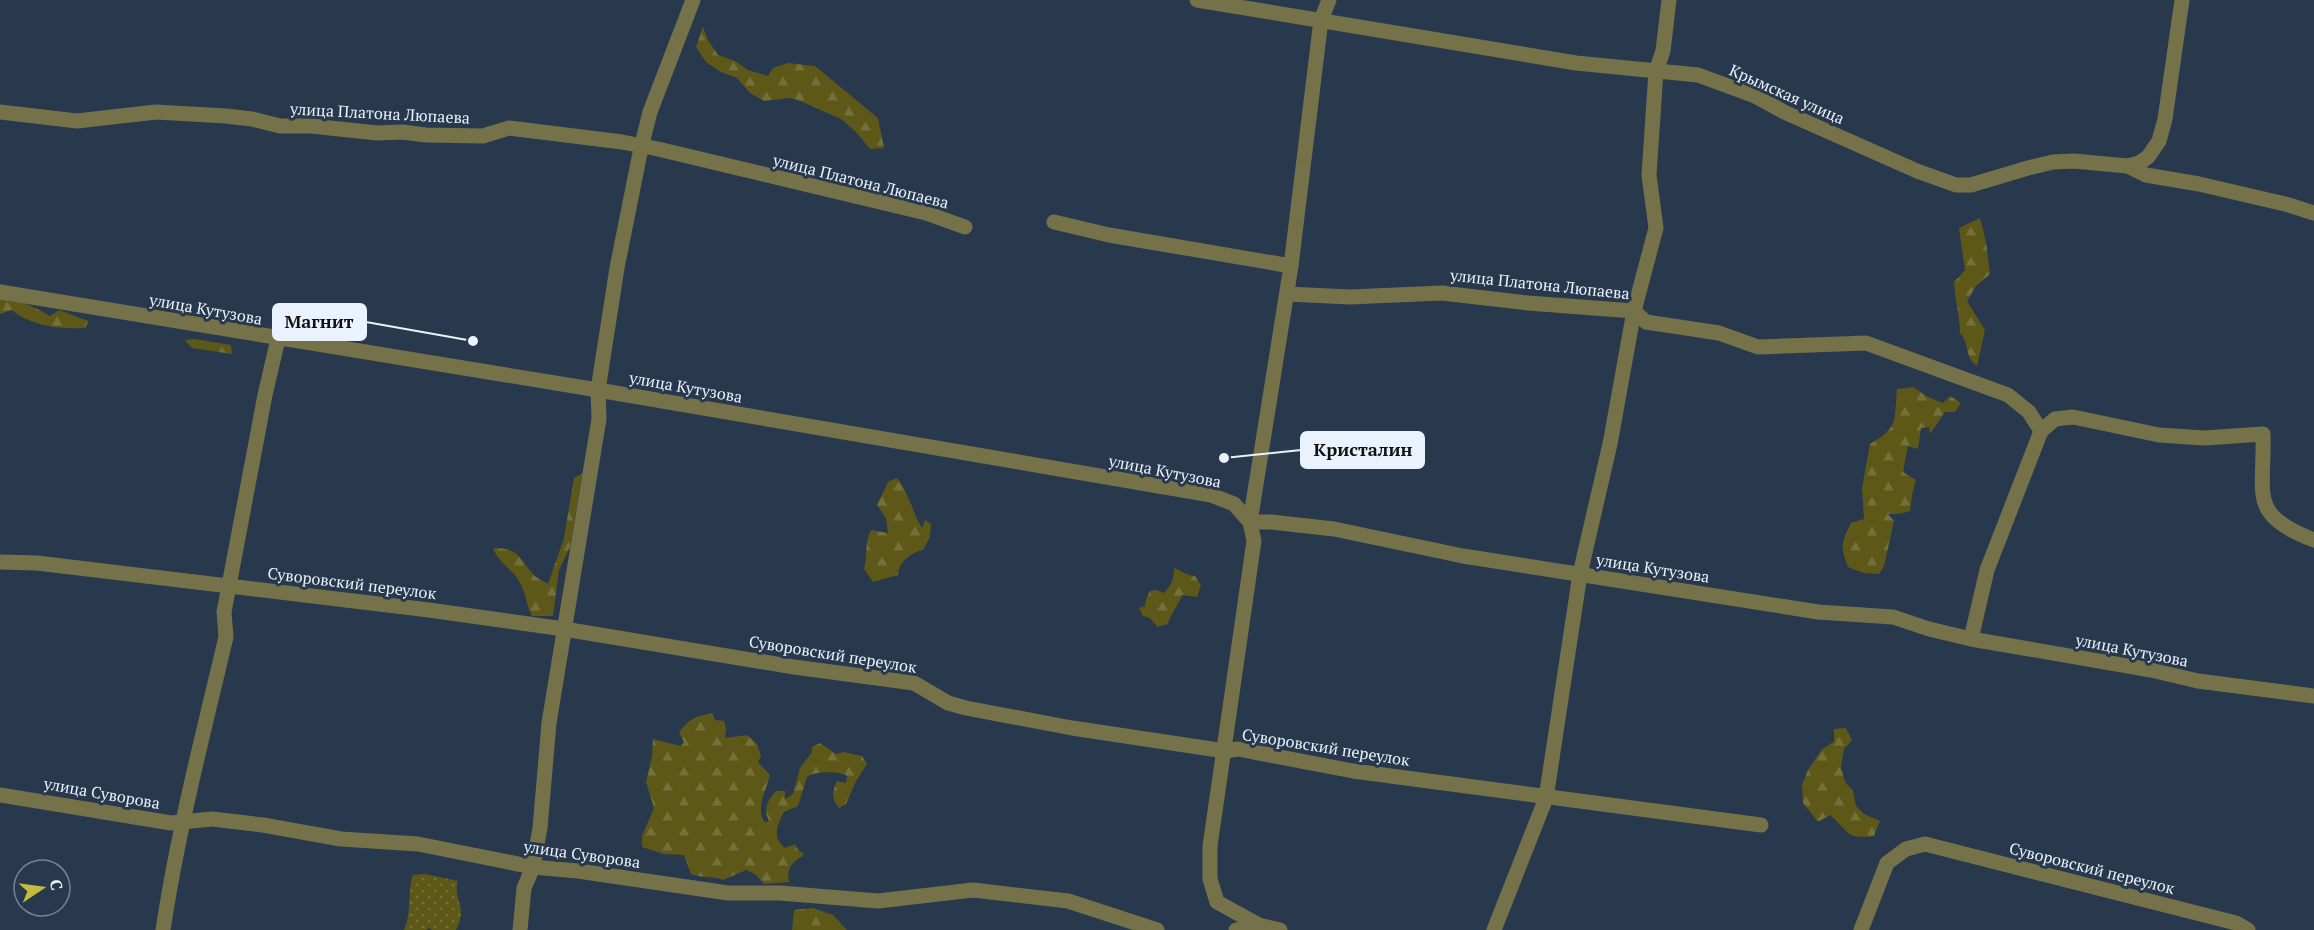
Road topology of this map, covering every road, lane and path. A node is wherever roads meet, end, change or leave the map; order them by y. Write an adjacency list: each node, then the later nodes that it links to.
1 (693, 0): 9 (street)
2 (1197, 0): 6 (street, Крымская улица)
3 (1329, 0): 6 (street)
4 (1669, 0): 7 (street)
5 (2182, 0): 10 (street)
6 (1321, 20): 7 (street, Крымская улица); 14 (street)
7 (1656, 71): 10 (street, Крымская улица); 17 (street)
8 (0, 112): 9 (street, улица Платона Люпаева)
9 (641, 148): 13 (street, улица Платона Люпаева); 19 (street)
10 (2128, 166): 11 (street, Крымская улица)
11 (2314, 213)
12 (1054, 222): 14 (street)
13 (965, 227)
14 (1292, 266): 16 (street)
15 (0, 292): 18 (street, улица Кутузова)
16 (1287, 294): 17 (street, улица Платона Люпаева); 21 (street)
17 (1634, 311): 20 (street, улица Платона Люпаева); 24 (street)
18 (278, 339): 19 (street, улица Кутузова); 25 (street)
19 (598, 390): 21 (street, улица Кутузова); 26 (street)
20 (2041, 431): 22 (street); 27 (street)
21 (1250, 522): 24 (street, улица Кутузова); 29 (street)
22 (2314, 540)
23 (0, 562): 25 (street, Суворовский переулок)
24 (1580, 574): 27 (street, улица Кутузова); 31 (street)
25 (229, 587): 26 (street, Суворовский переулок); 32 (street)
26 (564, 629): 29 (street, Суворовский переулок); 34 (street)
27 (1971, 639): 28 (street, улица Кутузова)
28 (2314, 696)
29 (1225, 752): 31 (street, Суворовский переулок); 35 (street)
30 (0, 795): 32 (street, улица Суворова)
31 (1546, 798): 33 (street, Суворовский переулок); 41 (street)
32 (184, 823): 34 (street, улица Суворова); 36 (street)
33 (1761, 825)
34 (533, 867): 37 (street); 38 (street, улица Суворова)
35 (1259, 924): 39 (street); 40 (street)
36 (163, 930)
37 (520, 930)
38 (1157, 930)
39 (1236, 930)
40 (1280, 930)
41 (1494, 930)
42 (1861, 930): 43 (street, Суворовский переулок)
43 (2248, 930)

